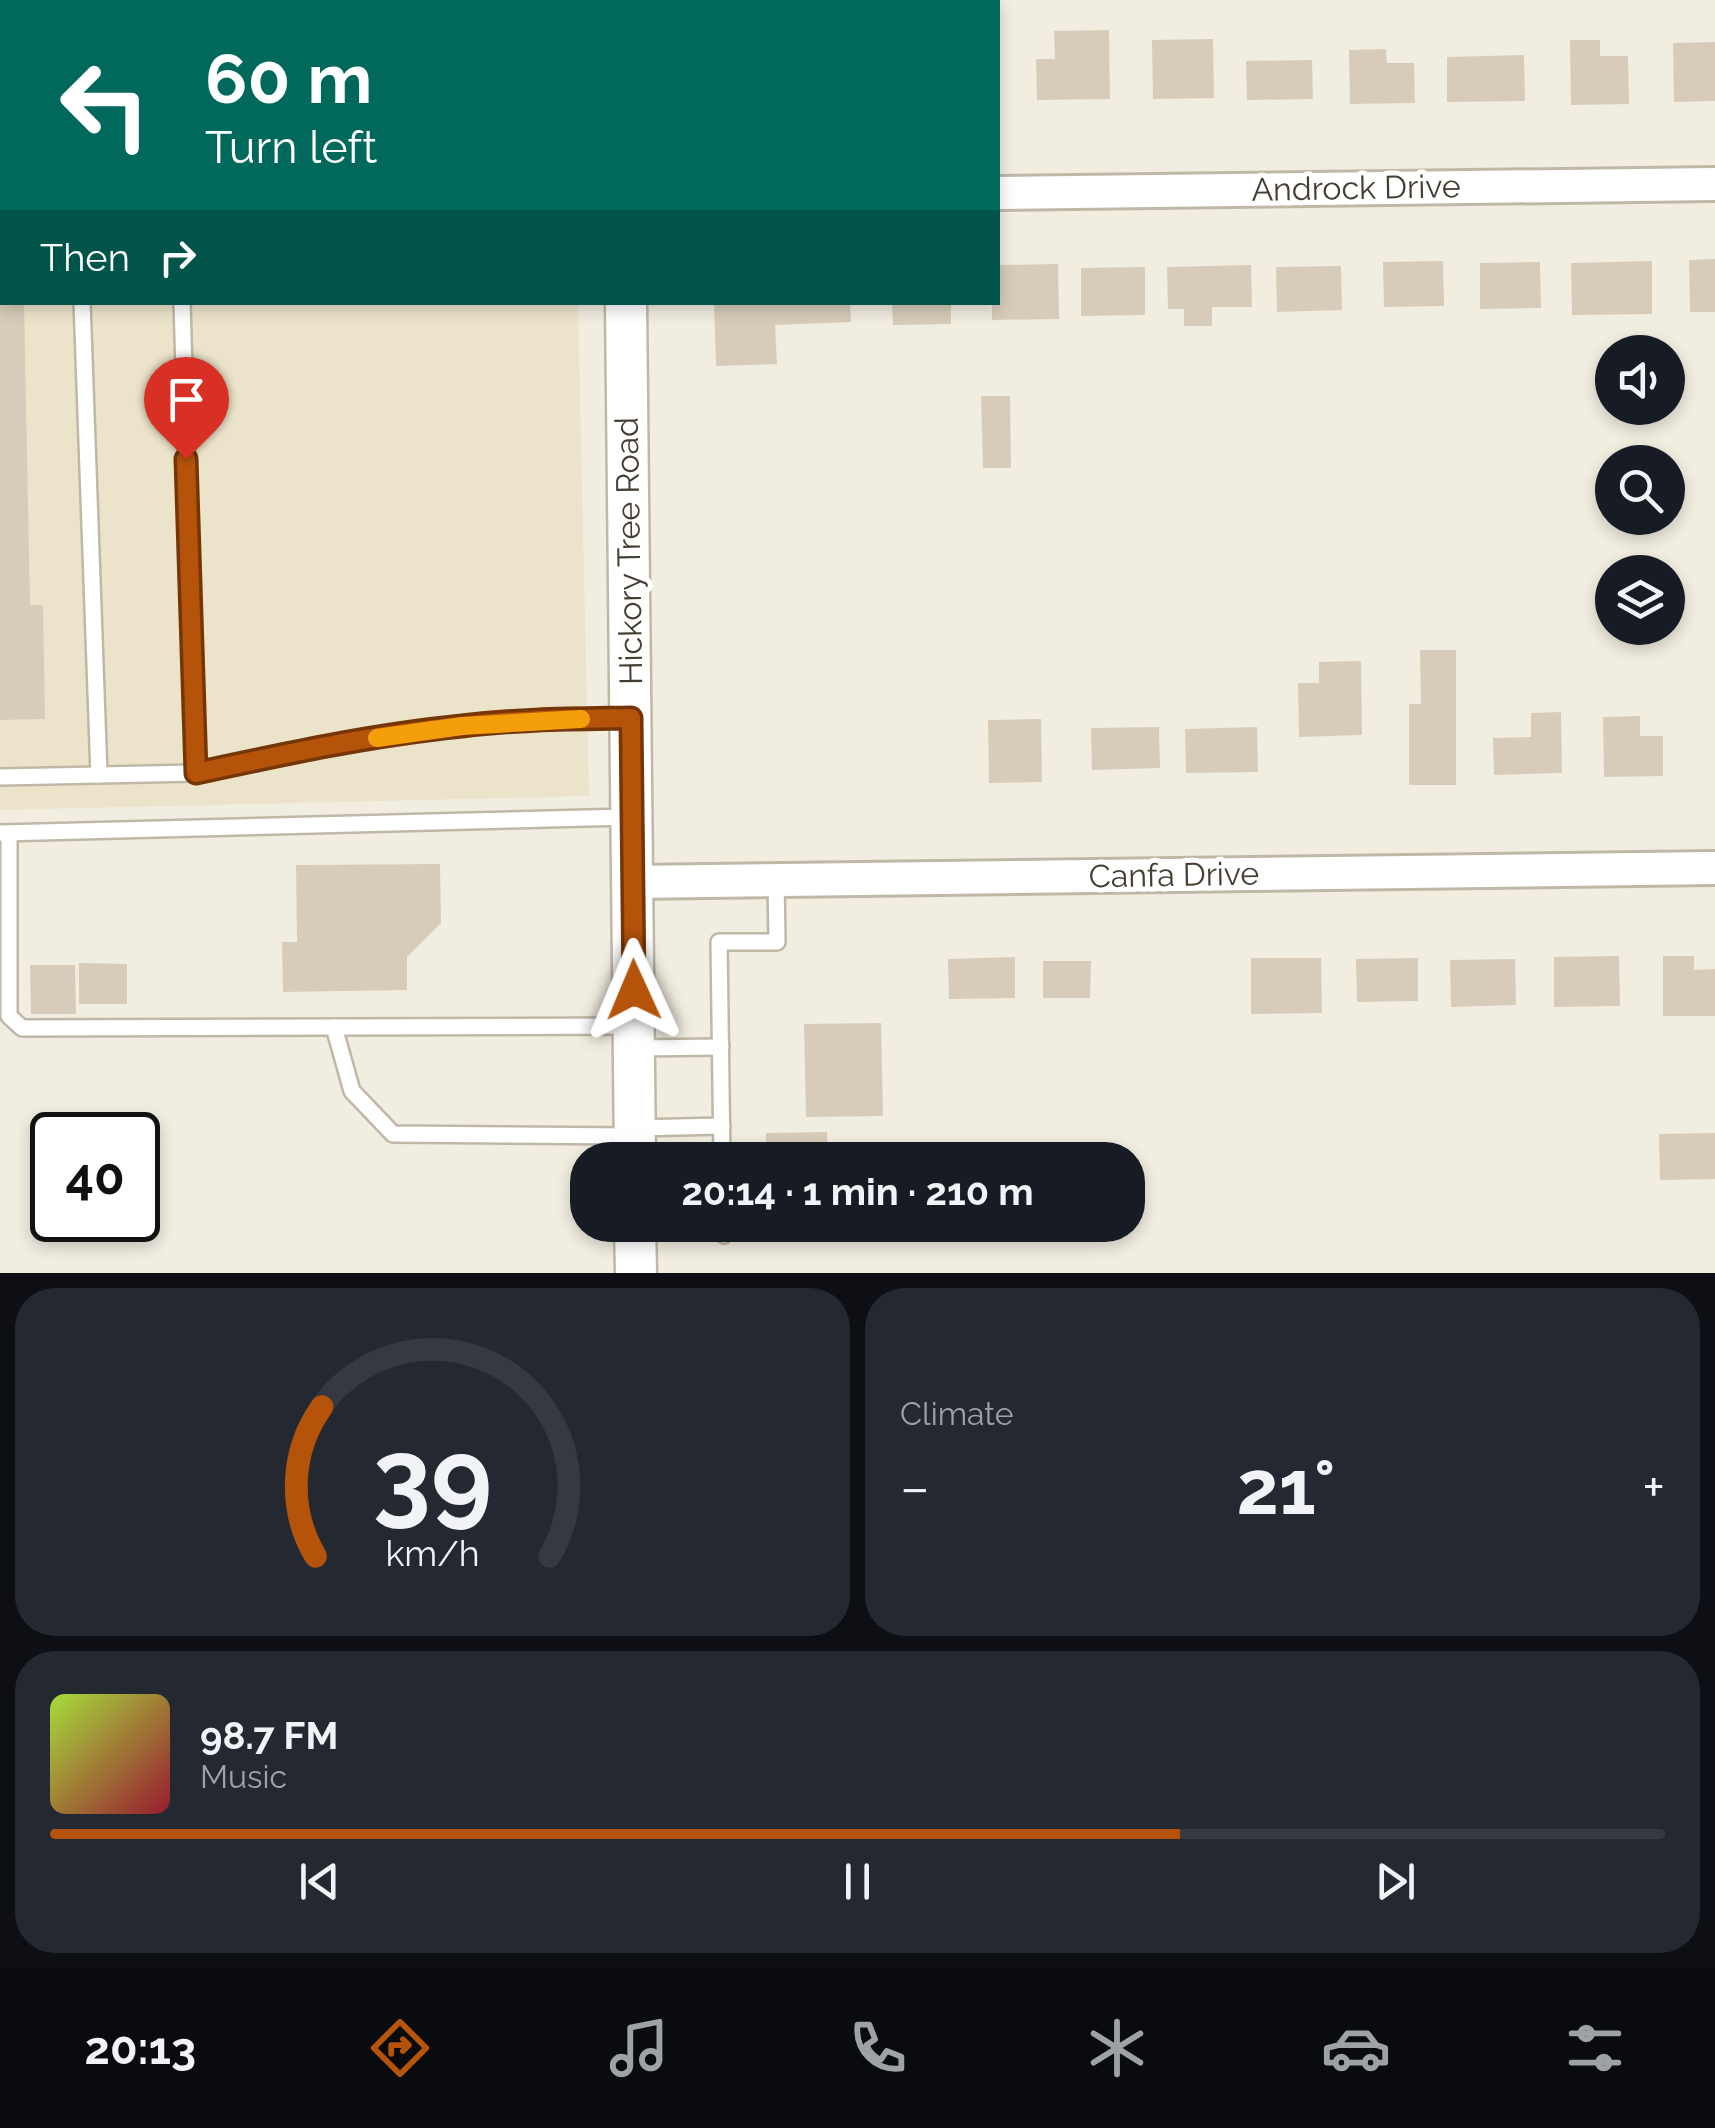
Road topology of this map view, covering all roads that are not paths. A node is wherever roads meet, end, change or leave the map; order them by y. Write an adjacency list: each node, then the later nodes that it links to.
1 (1715, 184): 2 (street, Androck Drive)
2 (1000, 193)
3 (82, 305): 8 (lane)
4 (182, 305): 7 (lane)
5 (626, 305): 6 (street, Hickory Tree Road)
6 (631, 718): 7 (lane); 10 (street, Hickory Tree Road)
7 (196, 773): 8 (lane)
8 (99, 776): 9 (lane)
9 (0, 777)
10 (632, 817): 11 (lane); 14 (street, Hickory Tree Road)
11 (4, 833): 15 (lane)
12 (1715, 868): 13 (street, Canfa Drive)
13 (776, 880): 14 (street, Canfa Drive); 17 (lane)
14 (632, 882): 16 (street, Hickory Tree Road)
15 (334, 1027): 16 (lane); 19 (lane)
16 (634, 1037): 17 (lane); 19 (street, Hickory Tree Road)
17 (721, 1046): 18 (lane)
18 (722, 1126): 19 (lane); 20 (lane)
19 (635, 1141)
20 (722, 1142)
21 (636, 1242): 22 (street)
22 (636, 1273)

